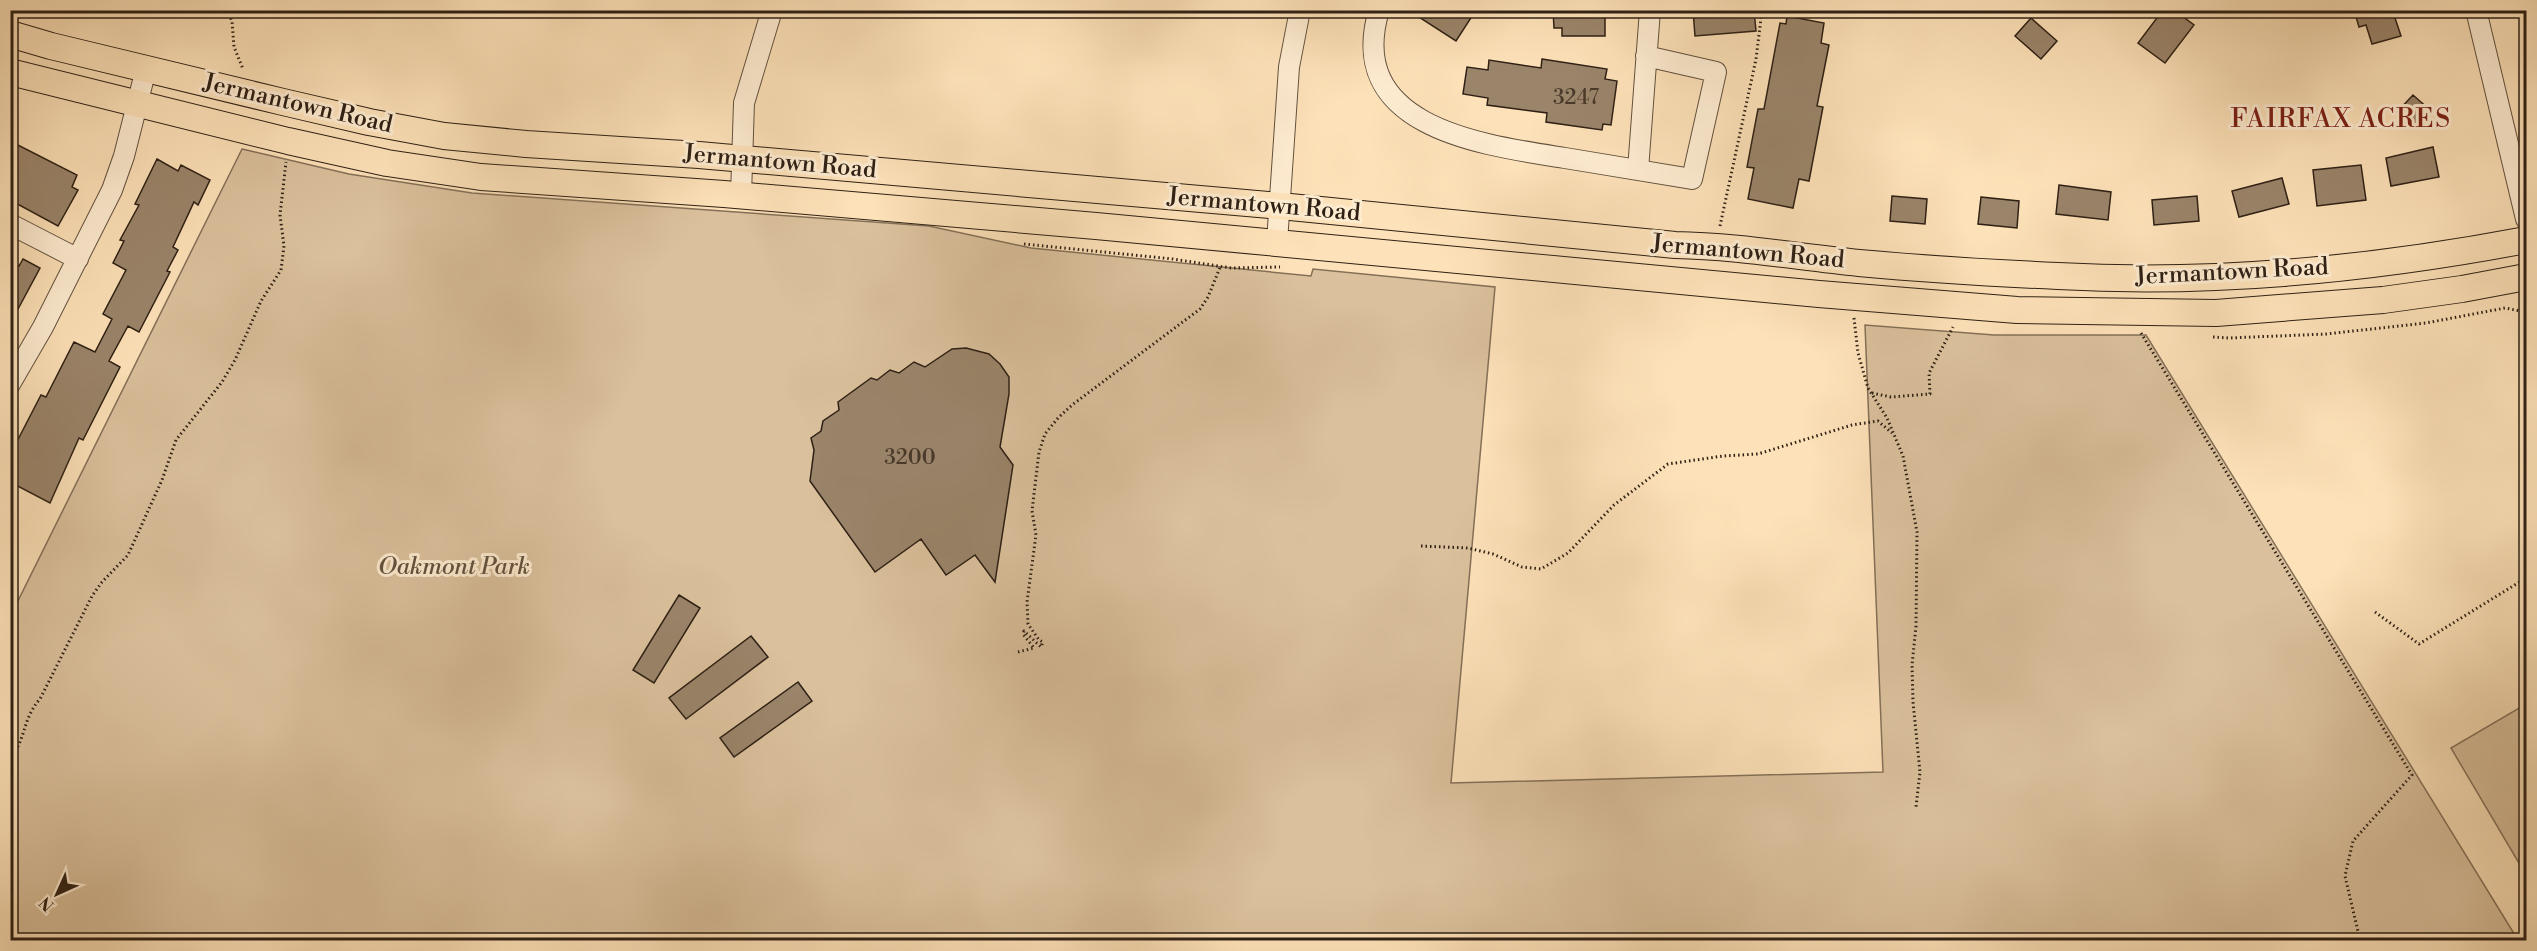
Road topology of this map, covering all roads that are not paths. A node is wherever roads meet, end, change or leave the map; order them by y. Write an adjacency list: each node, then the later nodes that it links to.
1 (772, 10): 11 (street)
2 (1300, 10): 14 (street)
3 (1378, 10): 12 (street)
4 (1650, 10): 7 (street)
5 (2476, 10): 15 (street)
6 (10, 34): 8 (main road, Jermantown Road)
7 (1646, 56): 12 (street); 12 (street)
8 (146, 69): 10 (street); 11 (main road, Jermantown Road)
9 (10, 72): 10 (main road, Jermantown Road)
10 (138, 104): 13 (main road, Jermantown Road); 19 (street)
11 (742, 158): 13 (street); 14 (main road, Jermantown Road)
12 (1638, 170)
13 (741, 195): 18 (main road, Jermantown Road)
14 (1280, 206): 17 (main road, Jermantown Road); 18 (street)
15 (2526, 219)
16 (10, 224): 19 (street)
17 (2526, 240)
18 (1277, 242): 20 (main road, Jermantown Road)
19 (78, 258): 21 (street)
20 (2526, 277)
21 (10, 384)

